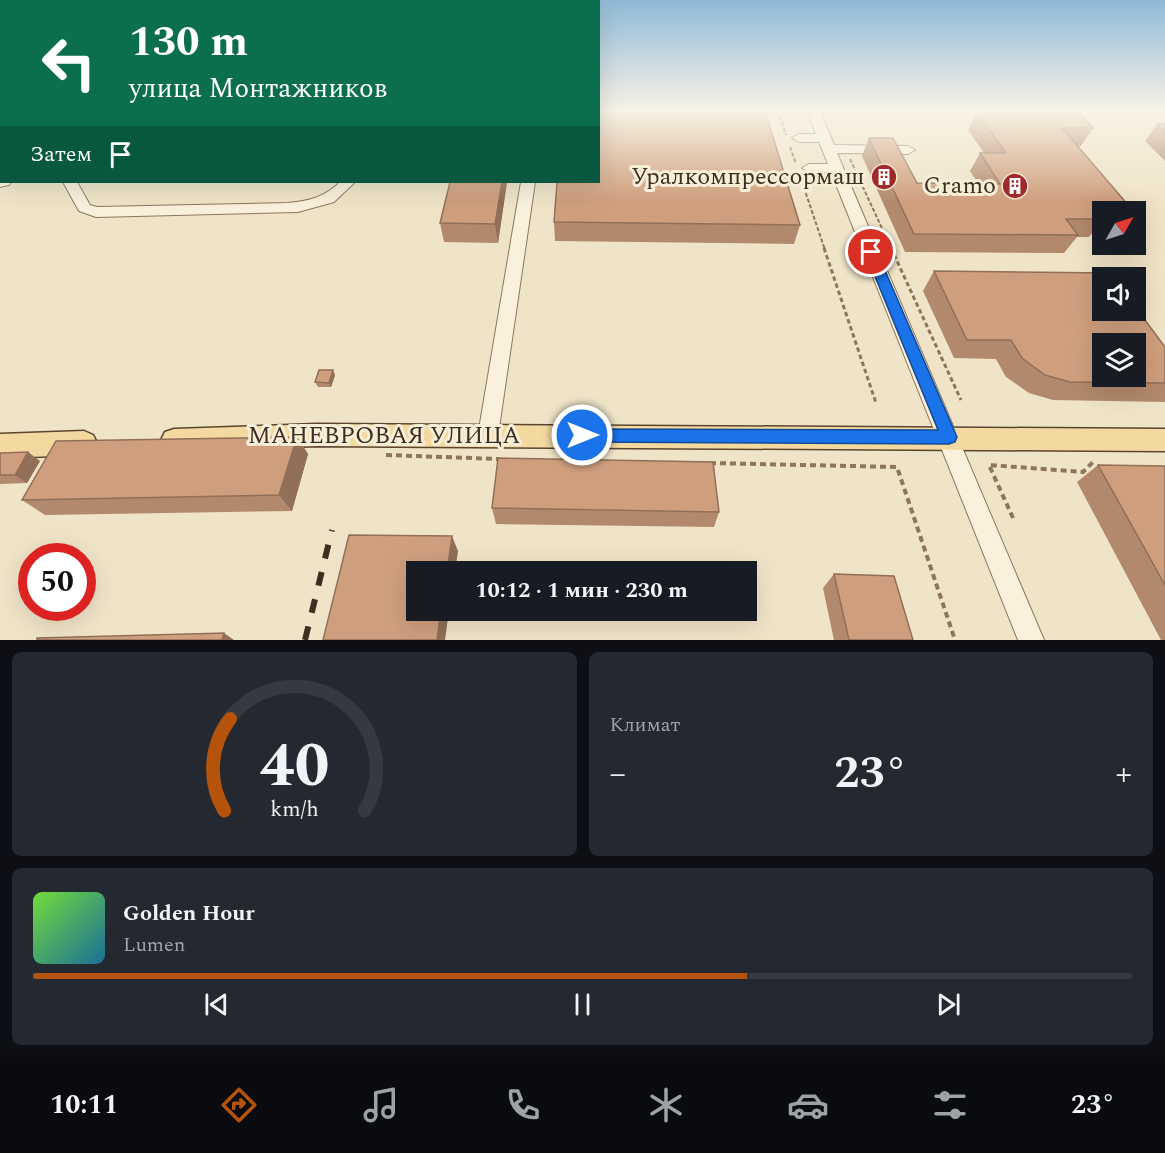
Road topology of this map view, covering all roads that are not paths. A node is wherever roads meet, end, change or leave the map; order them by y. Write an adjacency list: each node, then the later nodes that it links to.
1 (812, 141): 3 (street)
2 (825, 141): 3 (street)
3 (826, 144): 4 (street); 6 (street)
4 (908, 150)
5 (809, 168): 6 (street)
6 (836, 168): 11 (street)
7 (71, 183): 8 (street)
8 (347, 183)
9 (528, 183): 10 (street)
10 (488, 435): 11 (main road, МАНЕВРОВАЯ УЛИЦА); 12 (main road, МАНЕВРОВАЯ УЛИЦА)
11 (949, 437): 13 (main road, МАНЕВРОВАЯ УЛИЦА); 16 (street)
12 (153, 440)
13 (1165, 440)
14 (106, 442): 15 (main road)
15 (0, 446)
16 (1031, 640)

